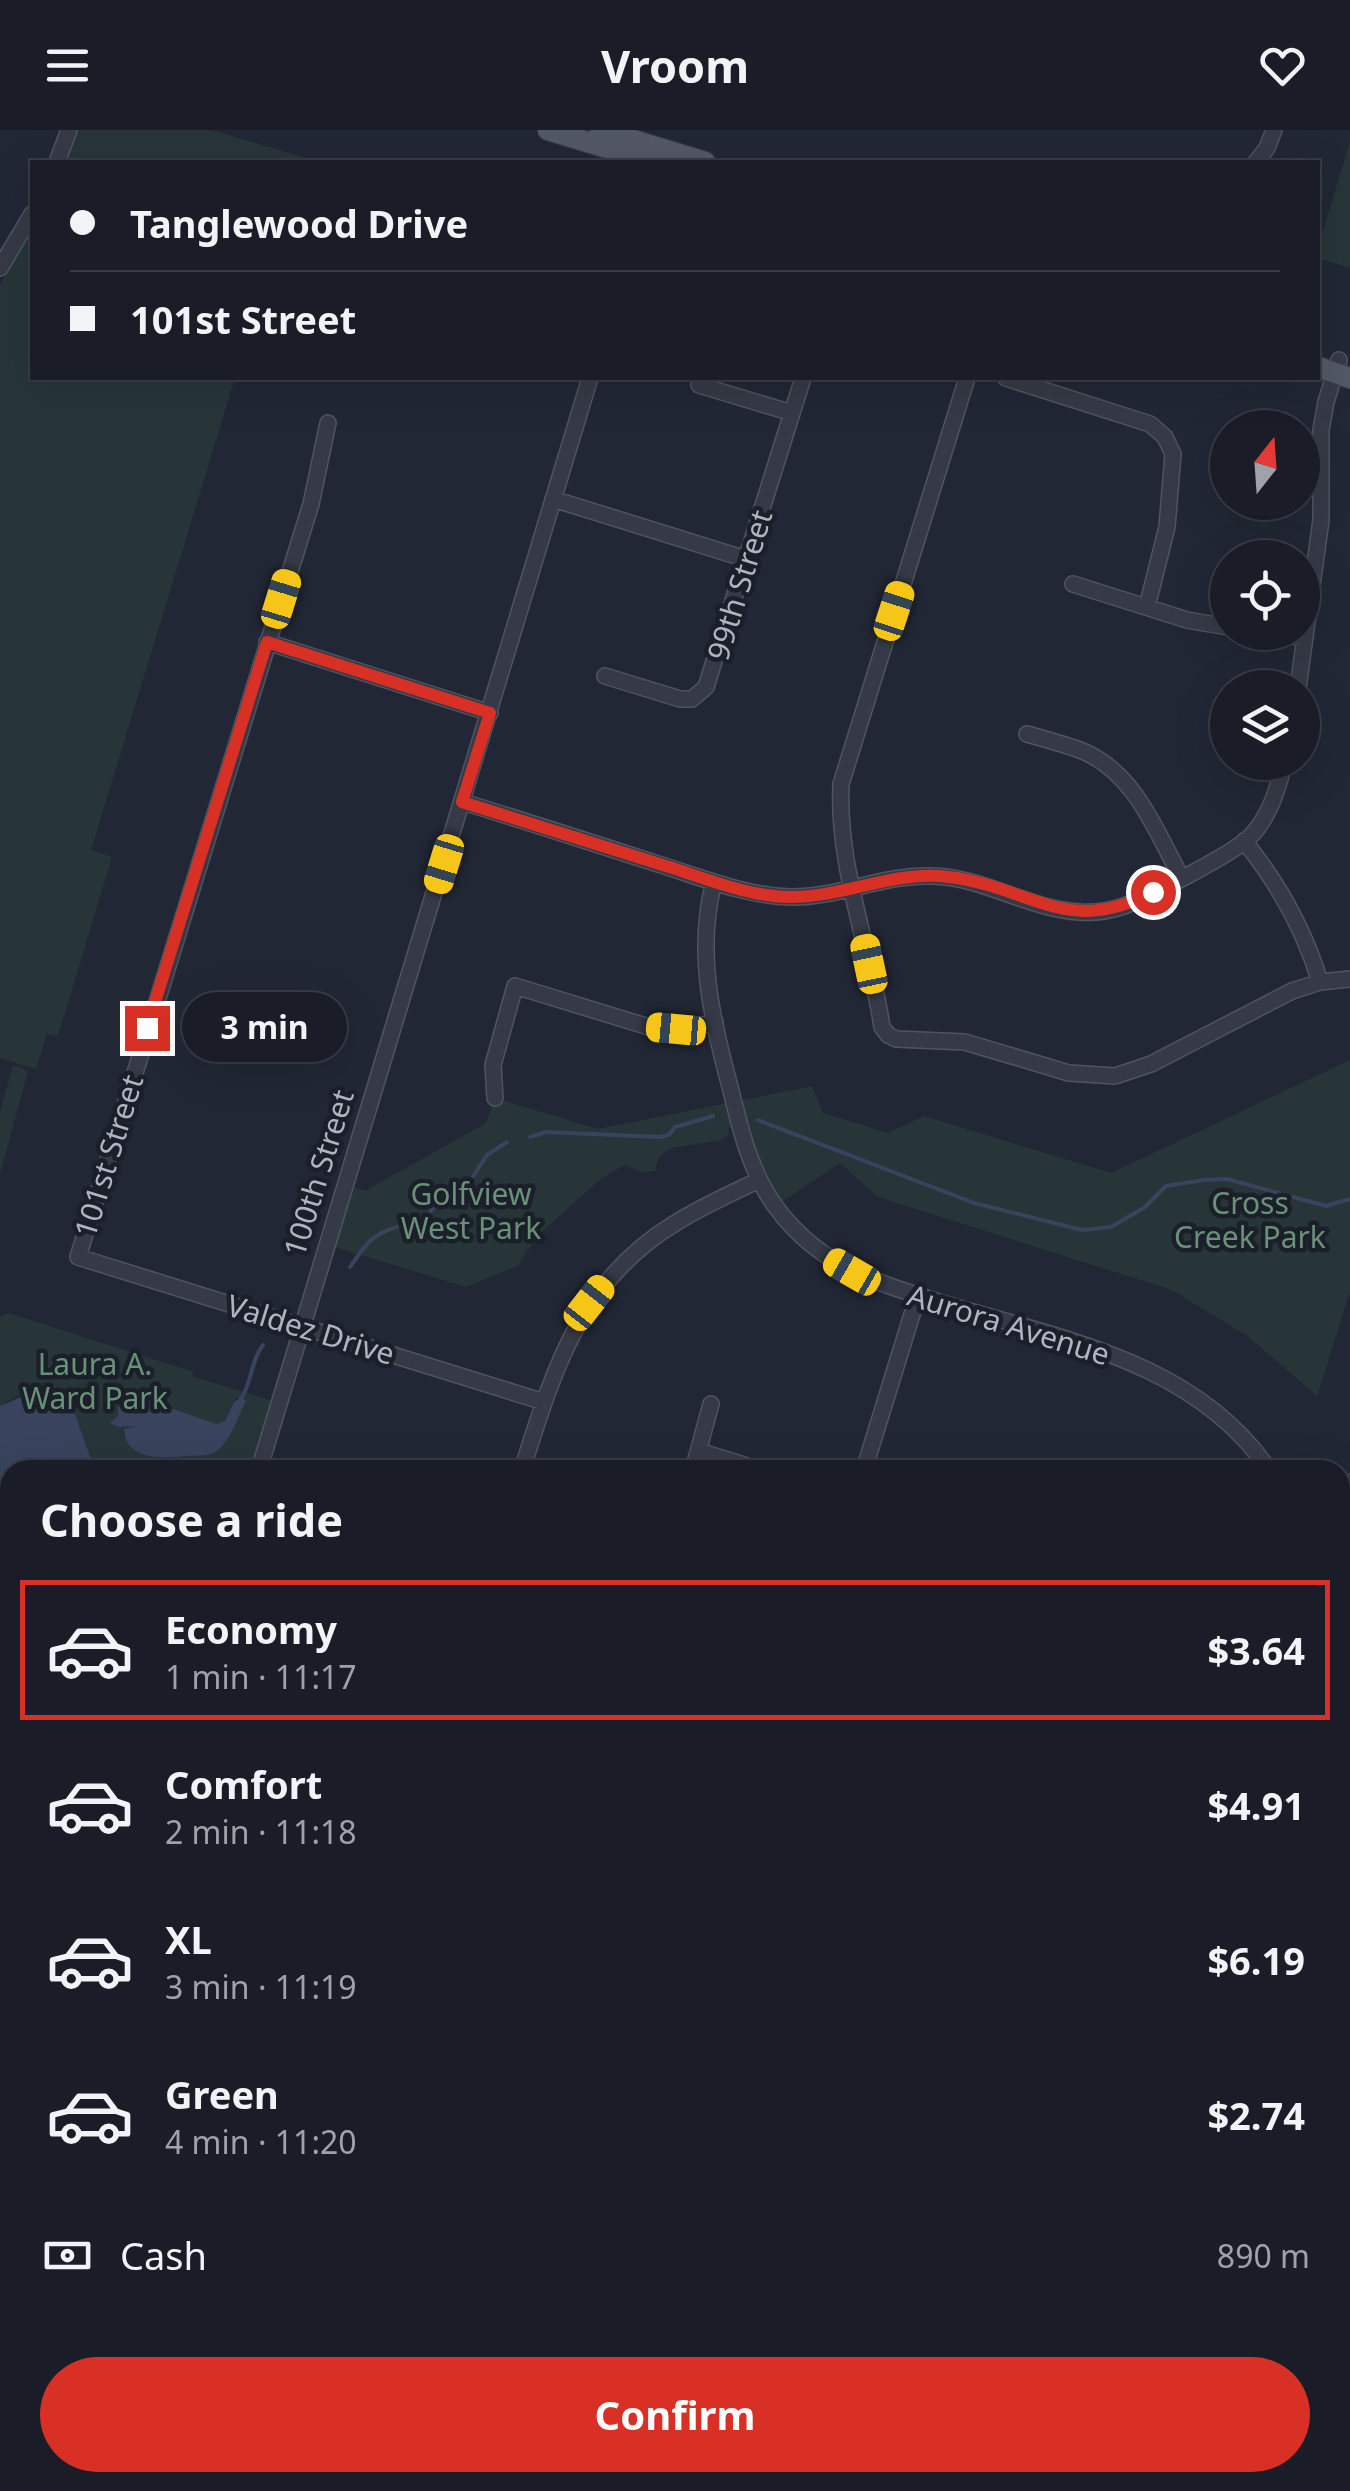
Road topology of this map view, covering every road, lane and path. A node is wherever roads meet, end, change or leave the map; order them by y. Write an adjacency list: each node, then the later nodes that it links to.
1 (69, 130): 6 (street)
2 (548, 130): 5 (main road)
3 (600, 130): 5 (main road)
4 (1274, 130): 7 (street)
5 (657, 158)
6 (58, 160)
7 (1257, 160)
8 (30, 217): 9 (street)
9 (0, 268)
10 (1339, 368): 19 (street)
11 (589, 380): 18 (street, 100th Street)
12 (802, 380): 16 (street, 99th Street)
13 (966, 380): 33 (street)
14 (1012, 380): 22 (street)
15 (698, 385): 16 (street)
16 (792, 413): 20 (street, 99th Street)
17 (328, 423): 24 (street, 101st Street)
18 (554, 499): 20 (street); 26 (street, 100th Street)
19 (1318, 540)
20 (746, 559): 25 (street, 99th Street)
21 (1073, 584): 22 (street)
22 (1147, 607): 23 (street)
23 (1210, 623)
24 (267, 642): 26 (street); 39 (street, 101st Street)
25 (605, 676)
26 (490, 713): 29 (street, 100th Street)
27 (1028, 734): 31 (street)
28 (1279, 780): 30 (street)
29 (462, 802): 32 (street); 41 (street, 100th Street)
30 (1244, 841): 31 (street); 35 (street)
31 (1181, 876): 33 (street)
32 (714, 882): 33 (street); 36 (street, Aurora Avenue)
33 (852, 887): 35 (street)
34 (1350, 979): 35 (street)
35 (1320, 982)
36 (715, 1022): 37 (street); 38 (street, Aurora Avenue)
37 (495, 1098)
38 (760, 1180): 40 (street, Aurora Avenue); 42 (street)
39 (78, 1257): 41 (street, Valdez Drive)
40 (918, 1295): 49 (street); 50 (street, Aurora Avenue)
41 (302, 1327): 42 (street, Valdez Drive); 45 (street, 100th Street)
42 (544, 1402): 46 (street)
43 (711, 1404): 44 (street)
44 (698, 1451): 47 (street); 48 (street)
45 (261, 1460)
46 (525, 1460)
47 (696, 1460)
48 (727, 1460)
49 (867, 1460)
50 (1260, 1460)
51 (0, 2256): 52 (main road)
52 (0, 2338)

